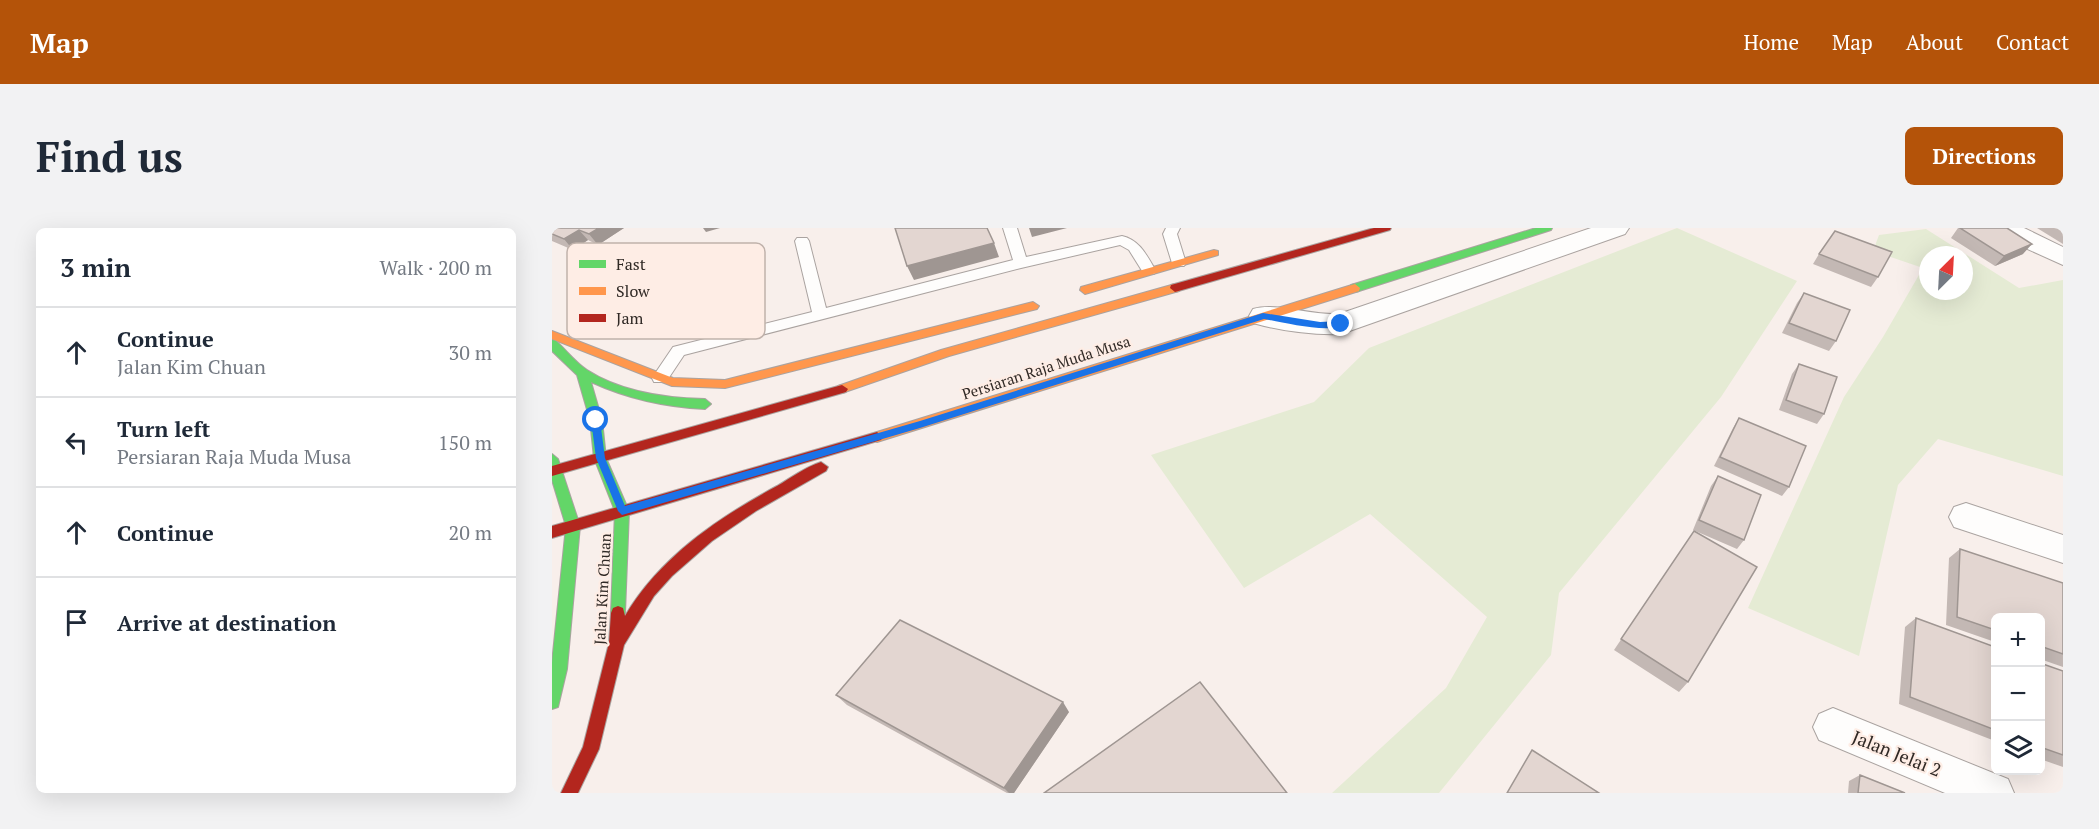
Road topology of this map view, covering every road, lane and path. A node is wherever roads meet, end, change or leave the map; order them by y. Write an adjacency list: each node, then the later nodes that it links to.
1 (1010, 228): 11 (lane)
2 (1173, 228): 12 (lane)
3 (1386, 228): 21 (main road)
4 (1547, 228): 16 (main road, Persiaran Raja Muda Musa)
5 (1616, 228): 16 (street)
6 (2003, 228): 10 (street)
7 (1120, 234): 11 (lane); 13 (lane)
8 (802, 241): 15 (lane)
9 (1233, 248): 12 (main road)
10 (2063, 257)
11 (1021, 263): 15 (lane)
12 (1179, 263): 13 (main road)
13 (1149, 271): 14 (main road)
14 (1074, 293)
15 (820, 315): 17 (lane)
16 (1263, 316): 27 (main road, Persiaran Raja Muda Musa)
17 (765, 329)
18 (552, 336): 23 (main road)
19 (726, 339): 23 (lane)
20 (552, 344): 22 (main road)
21 (945, 353): 23 (main road); 24 (main road)
22 (582, 373): 26 (main road); 28 (main road, Jalan Kim Chuan)
23 (660, 378)
24 (814, 399): 25 (main road); 28 (main road)
25 (744, 402)
26 (721, 403)
27 (873, 438): 30 (main road, Persiaran Raja Muda Musa); 35 (main road)
28 (600, 458): 29 (main road); 30 (main road, Jalan Kim Chuan)
29 (553, 467): 32 (main road)
30 (622, 511): 32 (main road, Persiaran Raja Muda Musa); 35 (main road, Jalan Kim Chuan)
31 (1966, 517): 34 (street)
32 (573, 526): 33 (main road, Persiaran Raja Muda Musa); 36 (main road)
33 (552, 532)
34 (2063, 549)
35 (617, 644): 39 (main road, Jalan Kim Chuan)
36 (556, 665): 37 (main road)
37 (552, 702)
38 (1833, 727): 40 (street, Jalan Jelai 2)
39 (569, 793)
40 (1994, 793)

